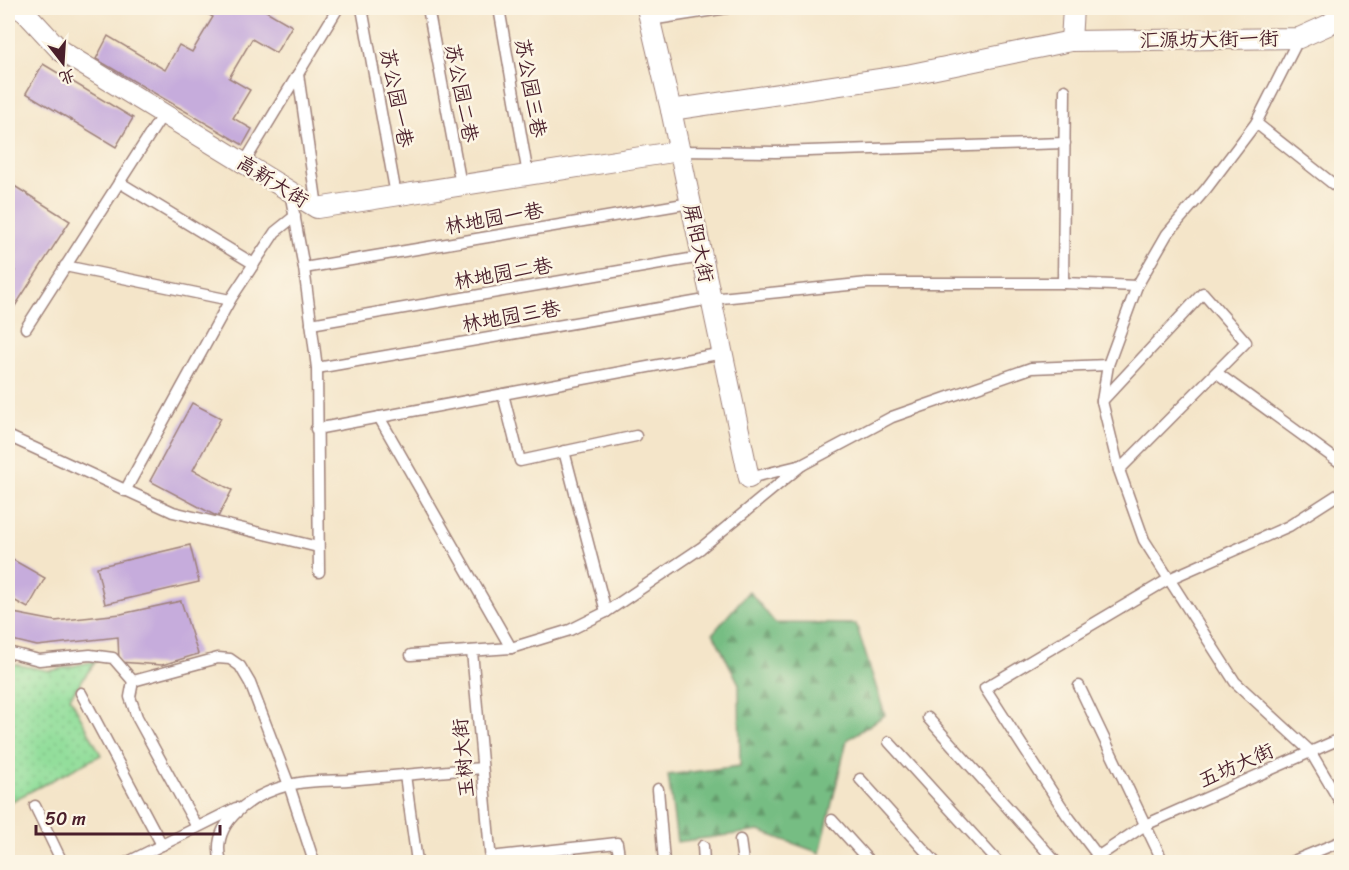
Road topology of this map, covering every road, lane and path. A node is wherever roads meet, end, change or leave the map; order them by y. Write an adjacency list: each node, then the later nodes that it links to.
1 (18, 8): 15 (street, 高新大街)
2 (338, 8): 12 (lane)
3 (362, 8): 25 (lane, 苏公园一巷)
4 (428, 8): 22 (lane, 苏公园二巷)
5 (499, 8): 20 (lane, 苏公园三巷)
6 (727, 8): 8 (lane)
7 (1073, 8): 11 (street)
8 (649, 14): 14 (street, 屏阳大街)
9 (1341, 14): 10 (street, 汇源坊大街一街)
10 (1299, 38): 11 (street, 汇源坊大街一街); 16 (lane)
11 (1071, 41): 14 (street, 汇源坊大街一街)
12 (298, 74): 19 (lane); 27 (lane)
13 (1065, 90): 17 (lane)
14 (671, 110): 18 (street, 屏阳大街)
15 (163, 114): 19 (street, 高新大街); 21 (lane)
16 (1256, 123): 23 (lane); 34 (lane)
17 (1065, 143): 18 (lane); 33 (lane)
18 (679, 151): 20 (street, 高新大街); 26 (street, 屏阳大街)
19 (244, 163): 24 (street, 高新大街)
20 (528, 175): 22 (street, 高新大街)
21 (119, 182): 30 (lane); 31 (lane)
22 (461, 185): 25 (street, 高新大街)
23 (1341, 191)
24 (290, 192): 27 (street, 高新大街); 28 (lane)
25 (396, 195): 27 (street, 高新大街)
26 (690, 203): 29 (street, 屏阳大街); 32 (lane, 林地园一巷)
27 (317, 208)
28 (295, 216): 30 (lane); 32 (lane)
29 (701, 257): 35 (street, 屏阳大街); 37 (lane, 林地园二巷)
30 (254, 264): 36 (lane)
31 (65, 266): 36 (lane); 38 (lane)
32 (304, 268): 37 (lane)
33 (1063, 283): 34 (lane, 林地园三巷); 35 (lane, 林地园三巷)
34 (1137, 286): 40 (lane)
35 (711, 299): 39 (street, 屏阳大街); 41 (lane, 林地园三巷)
36 (230, 300): 54 (lane)
37 (311, 324): 41 (lane)
38 (26, 328)
39 (723, 353): 43 (lane); 53 (street, 屏阳大街)
40 (1108, 365): 44 (lane); 51 (lane)
41 (317, 368): 46 (lane)
42 (1217, 373): 44 (lane); 50 (lane); 52 (lane)
43 (503, 394): 45 (lane); 49 (lane)
44 (1102, 401): 52 (lane)
45 (379, 417): 46 (lane); 60 (lane)
46 (316, 429): 56 (lane)
47 (8, 436): 54 (lane)
48 (636, 436): 49 (lane)
49 (564, 451): 59 (lane)
50 (1341, 464)
51 (802, 465): 53 (lane); 59 (lane)
52 (1119, 470): 58 (lane)
53 (749, 478)
54 (125, 491): 56 (lane)
55 (1341, 492): 58 (lane)
56 (318, 547): 57 (lane)
57 (319, 572)
58 (1169, 579): 70 (lane); 86 (lane)
59 (606, 612): 60 (lane)
60 (511, 648): 61 (lane)
61 (472, 651): 63 (lane); 71 (lane, 玉树大街)
62 (8, 652): 64 (lane)
63 (411, 655)
64 (133, 681): 74 (lane); 81 (lane)
65 (1079, 686): 80 (lane)
66 (81, 693): 84 (lane)
67 (928, 718): 100 (lane)
68 (1341, 738): 70 (lane, 五坊大街)
69 (889, 742): 99 (lane)
70 (1310, 751): 77 (lane); 80 (lane, 五坊大街)
71 (482, 768): 72 (lane); 87 (lane, 玉树大街)
72 (405, 775): 74 (lane); 92 (lane)
73 (860, 779): 98 (lane)
74 (289, 785): 76 (lane); 91 (lane)
75 (658, 789): 94 (lane)
76 (247, 802): 81 (lane); 90 (lane)
77 (1341, 805)
78 (35, 806): 88 (lane)
79 (832, 820): 97 (lane)
80 (1145, 825): 86 (lane, 五坊大街); 101 (lane)
81 (197, 827): 84 (lane)
82 (740, 840): 96 (lane)
83 (1341, 841): 102 (lane)
84 (162, 845): 89 (lane)
85 (703, 846): 95 (lane)
86 (1094, 859)
87 (491, 860): 93 (lane)
88 (62, 862)
89 (128, 862)
90 (221, 862)
91 (314, 862)
92 (417, 862)
93 (620, 862)
94 (664, 862)
95 (704, 862)
96 (743, 862)
97 (870, 862)
98 (935, 862)
99 (998, 862)
100 (1056, 862)
101 (1163, 862)
102 (1291, 862)

